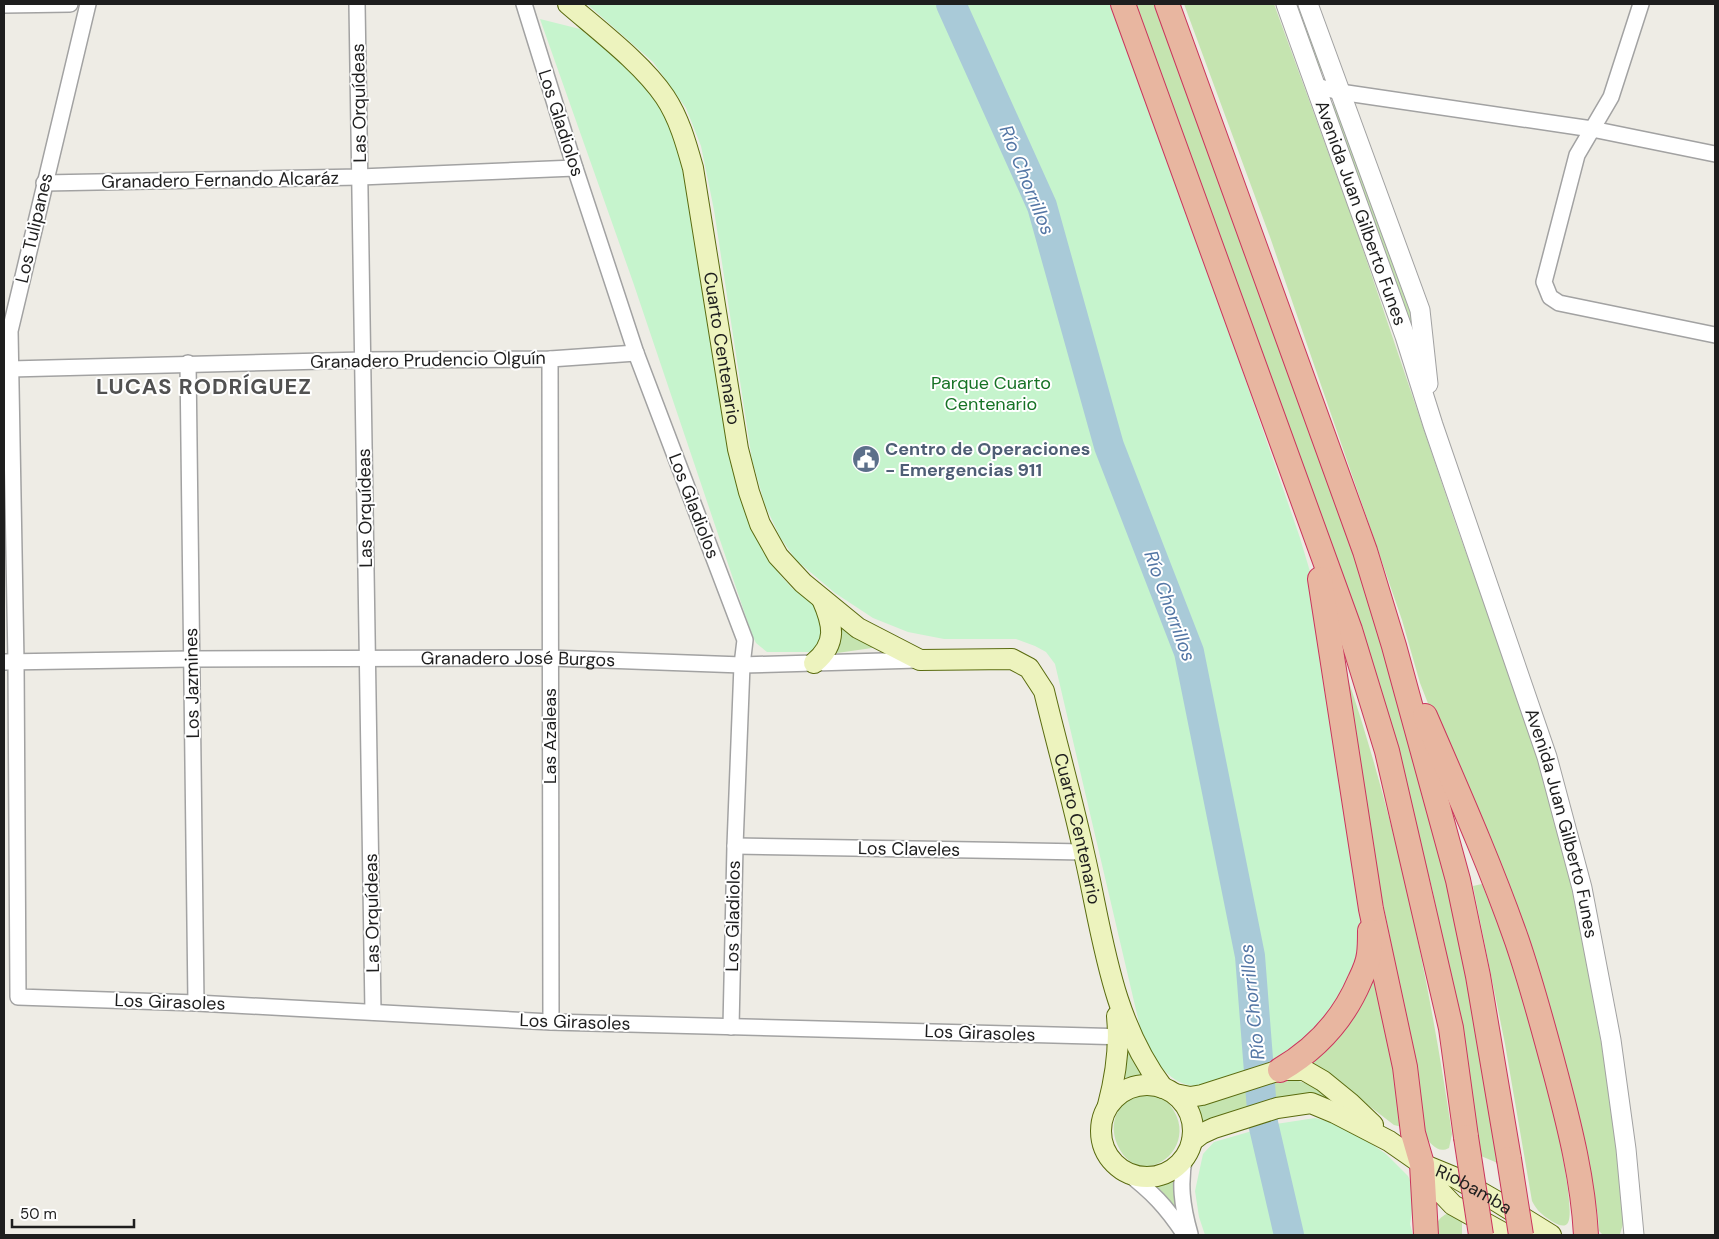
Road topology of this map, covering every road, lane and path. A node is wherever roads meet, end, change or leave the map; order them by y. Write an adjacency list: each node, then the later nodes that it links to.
1 (70, 4): 11 (street)
2 (88, 4): 18 (street, Los Tulipanes)
3 (357, 4): 17 (street, Las Orquídeas)
4 (524, 4): 16 (street, Los Gladiolos)
5 (568, 4): 27 (main road, Cuarto Centenario)
6 (1123, 4): 26 (highway)
7 (1166, 4): 28 (highway)
8 (1286, 4): 12 (street, Avenida Juan Gilberto Funes)
9 (1308, 4): 13 (street, Avenida Juan Gilberto Funes)
10 (1641, 4): 14 (street)
11 (4, 5)
12 (1316, 86): 13 (street); 25 (street, Avenida Juan Gilberto Funes)
13 (1340, 92): 14 (street); 25 (street, Avenida Juan Gilberto Funes)
14 (1592, 128): 15 (street); 19 (street)
15 (1715, 154)
16 (575, 168): 17 (street, Granadero Fernando Alcaráz); 20 (street, Los Gladiolos)
17 (360, 177): 18 (street, Granadero Fernando Alcaráz); 22 (street, Las Orquídeas)
18 (44, 183): 24 (street, Los Tulipanes)
19 (1715, 334)
20 (636, 353): 21 (street, Granadero Prudencio Olguín); 35 (street, Los Gladiolos)
21 (550, 359): 22 (street, Granadero Prudencio Olguín); 29 (street, Las Azaleas)
22 (363, 360): 23 (street, Granadero Prudencio Olguín); 31 (street, Las Orquídeas)
23 (188, 363): 24 (street, Granadero Prudencio Olguín); 30 (street, Los Jazmines)
24 (10, 369): 33 (street, Los Tulipanes)
25 (1433, 425): 61 (street, Avenida Juan Gilberto Funes)
26 (1310, 521): 39 (highway); 56 (highway, bridge)
27 (822, 599): 32 (main road, Cuarto Centenario); 34 (main road)
28 (1394, 646): 58 (highway, bridge); 60 (highway)
29 (550, 658): 31 (street, Granadero José Burgos); 35 (street, Granadero José Burgos); 43 (street, Las Azaleas)
30 (191, 659): 31 (street, Granadero José Burgos); 33 (street, Granadero José Burgos); 41 (street, Los Jazmines)
31 (368, 659): 42 (street, Las Orquídeas)
32 (920, 660): 34 (street, Granadero José Burgos); 36 (main road, Granadero José Burgos)
33 (10, 662): 40 (street, Los Tulipanes)
34 (814, 663): 35 (street, Granadero José Burgos)
35 (742, 665): 37 (street, Los Gladiolos)
36 (1029, 668): 38 (main road, Cuarto Centenario)
37 (734, 846): 38 (street, Los Claveles); 44 (street, Los Gladiolos)
38 (1084, 852): 45 (main road, Cuarto Centenario)
39 (1372, 910): 46 (highway); 51 (highway)
40 (18, 997): 41 (street, Los Girasoles)
41 (196, 1003): 42 (street, Los Girasoles)
42 (373, 1012): 43 (street, Los Girasoles)
43 (551, 1022): 44 (street, Los Girasoles)
44 (731, 1027): 45 (street, Los Girasoles)
45 (1126, 1037): 47 (main road, Cuarto Centenario); 48 (main road, Cuarto Centenario)
46 (1280, 1070): 47 (main road, Riobamba); 49 (main road, Riobamba)
47 (1169, 1091): 48 (main road); 50 (main road)
48 (1108, 1105): 52 (main road)
49 (1389, 1141): 50 (main road, Riobamba); 51 (main road, Riobamba)
50 (1188, 1148): 52 (main road); 54 (street)
51 (1422, 1164): 55 (highway); 57 (main road, Riobamba); 59 (main road, Riobamba)
52 (1125, 1171): 53 (street)
53 (1185, 1235)
54 (1190, 1235)
55 (1426, 1235)
56 (1481, 1235)
57 (1507, 1235)
58 (1521, 1235)
59 (1550, 1235)
60 (1586, 1235)
61 (1634, 1235)

